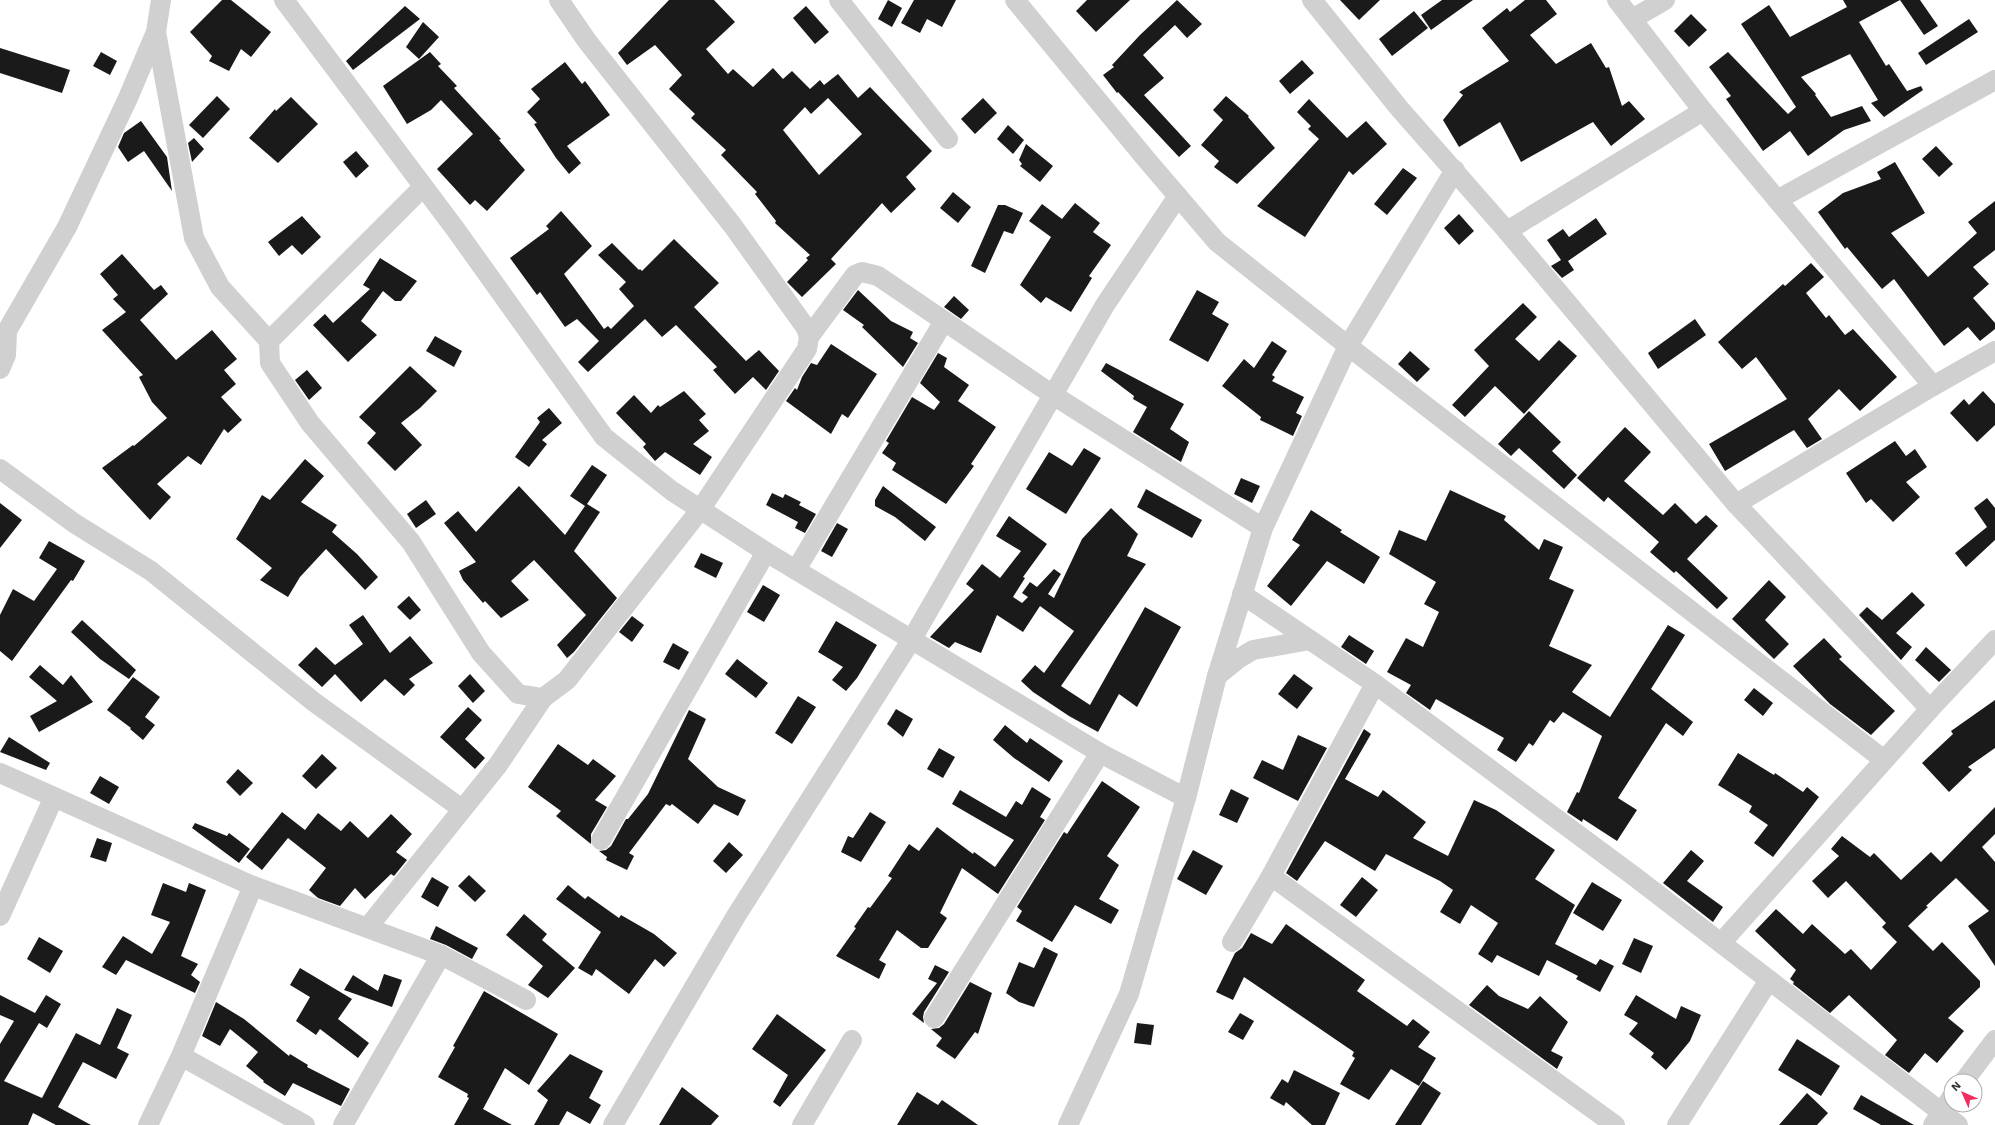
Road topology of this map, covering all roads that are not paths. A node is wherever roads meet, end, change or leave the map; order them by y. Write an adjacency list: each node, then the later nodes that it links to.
1 (161, 0): 10 (street)
2 (284, 0): 15 (street)
3 (559, 0): 20 (street)
4 (839, 0): 13 (street)
5 (1015, 0): 16 (street)
6 (1312, 0): 14 (street)
7 (1617, 0): 9 (street)
8 (1664, 0): 9 (street)
9 (1632, 18): 12 (street)
10 (156, 32): 21 (street); 24 (street)
11 (1995, 80): 17 (street)
12 (1703, 111): 17 (street); 18 (street)
13 (948, 139)
14 (1455, 170): 18 (street); 22 (street)
15 (423, 187): 21 (street); 29 (street)
16 (1178, 196): 22 (street); 26 (street)
17 (1777, 200): 25 (street)
18 (1507, 231): 28 (street)
19 (944, 321): 20 (street); 26 (street); 32 (street)
20 (809, 337): 29 (street)
21 (269, 341): 39 (street)
22 (1348, 346): 30 (street); 42 (street)
23 (1995, 351): 25 (street)
24 (0, 369)
25 (1933, 386): 28 (street)
26 (1053, 395): 30 (street); 34 (street)
27 (0, 468): 46 (street)
28 (1736, 504): 40 (street)
29 (700, 510): 31 (street); 39 (street)
30 (1263, 528): 33 (street)
31 (766, 552): 32 (street); 47 (street)
32 (796, 570): 34 (street)
33 (1242, 594): 35 (street); 37 (street)
34 (912, 639): 41 (street); 67 (street)
35 (1310, 640): 37 (street); 38 (street)
36 (1995, 640): 40 (street)
37 (1217, 676): 45 (street)
38 (1375, 684): 48 (street); 53 (street)
39 (543, 698): 46 (street)
40 (1930, 709): 42 (street)
41 (1100, 753): 45 (street); 57 (street)
42 (1884, 760): 53 (street)
43 (0, 773): 44 (street)
44 (54, 797): 49 (street); 50 (street)
45 (1186, 798): 63 (street)
46 (462, 809): 51 (street)
47 (601, 840)
48 (1271, 876): 52 (street); 69 (street)
49 (253, 886): 51 (street); 60 (street)
50 (0, 916)
51 (368, 927): 54 (street)
52 (1232, 942)
53 (1721, 943): 55 (street)
54 (441, 955): 56 (street); 66 (street)
55 (1769, 980): 62 (street); 70 (street)
56 (526, 1000)
57 (934, 1018)
58 (852, 1040): 68 (street)
59 (1995, 1040): 61 (street)
60 (181, 1056): 64 (street); 65 (street)
61 (1970, 1073)
62 (1942, 1112): 71 (street)
63 (1071, 1118)
64 (148, 1125)
65 (305, 1125)
66 (343, 1125)
67 (613, 1125)
68 (802, 1125)
69 (1615, 1125)
70 (1677, 1125)
71 (1958, 1125)

